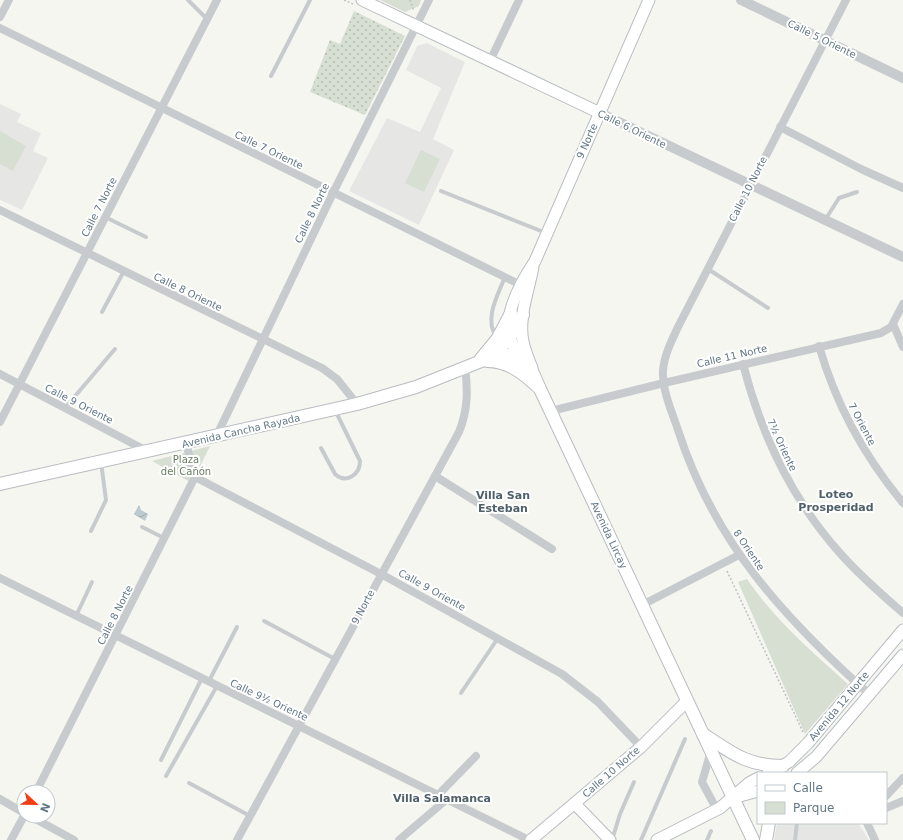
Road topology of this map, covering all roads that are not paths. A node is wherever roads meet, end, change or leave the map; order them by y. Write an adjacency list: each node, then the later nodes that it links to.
1 (9, 0): 11 (street)
2 (188, 0): 12 (lane)
3 (216, 0): 12 (street, Calle 7 Norte)
4 (310, 0): 17 (lane)
5 (362, 0): 13 (main road, Calle 6 Oriente)
6 (429, 0): 13 (street, Calle 8 Norte)
7 (519, 0): 16 (street)
8 (649, 0): 20 (main road, 9 Norte)
9 (741, 0): 15 (street, Calle 5 Oriente)
10 (846, 0): 15 (street, Calle 10 Norte)
11 (0, 18)
12 (207, 19): 19 (street, Calle 7 Norte)
13 (416, 26): 16 (main road, Calle 6 Oriente); 26 (street, Calle 8 Norte)
14 (0, 28): 19 (street, Calle 7 Oriente)
15 (825, 40): 18 (street, Calle 5 Oriente); 21 (street, Calle 10 Norte)
16 (490, 61): 20 (main road, Calle 6 Oriente)
17 (271, 76)
18 (903, 78)
19 (160, 107): 26 (street, Calle 7 Oriente); 28 (street, Calle 7 Norte)
20 (600, 113): 22 (street, Calle 6 Oriente); 30 (main road, 9 Norte)
21 (780, 127): 22 (street, Calle 10 Norte); 23 (street)
22 (750, 185): 29 (street, Calle 6 Oriente); 34 (street, Calle 10 Norte)
23 (903, 188)
24 (441, 191): 30 (lane)
25 (857, 192): 29 (lane)
26 (333, 193): 36 (street, Calle 7 Oriente); 45 (street, Calle 8 Norte)
27 (0, 210): 32 (street, Calle 8 Oriente)
28 (105, 217): 31 (lane); 32 (street, Calle 7 Norte)
29 (825, 220): 33 (street, Calle 6 Oriente)
30 (547, 233): 37 (main road, 9 Norte)
31 (146, 237)
32 (87, 253): 35 (street, Calle 8 Oriente); 57 (street, Calle 7 Norte)
33 (903, 257)
34 (708, 268): 39 (lane); 56 (street, Calle 10 Norte)
35 (124, 271): 40 (lane); 45 (street, Calle 8 Oriente)
36 (504, 277): 37 (street, Calle 7 Oriente); 44 (lane)
37 (525, 286): 41 (main road, 9 Norte)
38 (903, 304): 42 (street)
39 (768, 308)
40 (102, 312)
41 (517, 314): 44 (main road); 54 (main road)
42 (893, 324): 43 (street); 46 (street, Calle 11 Norte)
43 (900, 333): 47 (street)
44 (504, 338): 49 (main road); 50 (main road); 51 (main road)
45 (263, 339): 59 (street, Calle 8 Oriente); 64 (street, Calle 8 Norte)
46 (819, 346): 52 (street, Calle 11 Norte); 72 (street, 7 Oriente)
47 (903, 347)
48 (115, 350): 60 (lane)
49 (492, 356): 50 (main road, Avenida Cancha Rayada); 51 (main road, Avenida Cancha Rayada)
50 (518, 356): 54 (main road, Avenida Cancha Rayada)
51 (478, 362): 53 (main road, Avenida Cancha Rayada); 54 (main road, Avenida Cancha Rayada)
52 (743, 364): 56 (street, Calle 11 Norte); 82 (street, 7½ Oriente)
53 (465, 368): 59 (main road, Avenida Cancha Rayada); 69 (street, 9 Norte)
54 (530, 373): 58 (main road, Avenida Cancha Rayada)
55 (0, 374): 57 (street, Calle 9 Oriente)
56 (664, 383): 62 (street, Calle 11 Norte); 77 (street, 8 Oriente)
57 (20, 385): 60 (street, Calle 9 Oriente); 63 (street, Calle 7 Norte)
58 (540, 390): 62 (main road, Avenida Lircay)
59 (357, 404): 61 (main road, Avenida Cancha Rayada)
60 (65, 408): 67 (street, Calle 9 Oriente)
61 (335, 410): 64 (main road, Avenida Cancha Rayada); 66 (lane)
62 (550, 411): 81 (main road, Avenida Lircay)
63 (0, 422)
64 (216, 436): 65 (main road, Avenida Cancha Rayada)
65 (186, 443): 67 (main road, Avenida Cancha Rayada); 70 (street)
66 (321, 448)
67 (148, 451): 68 (main road, Avenida Cancha Rayada)
68 (101, 462): 71 (main road, Avenida Cancha Rayada); 74 (lane)
69 (435, 476): 76 (street); 78 (street, 9 Norte)
70 (195, 477): 75 (street, Calle 8 Norte); 78 (street, Calle 9 Oriente)
71 (0, 484)
72 (903, 503)
73 (142, 527): 75 (lane)
74 (91, 531)
75 (164, 538): 87 (street, Calle 8 Norte)
76 (552, 549)
77 (740, 555): 81 (street); 92 (street, 8 Oriente)
78 (381, 574): 88 (street, Calle 9 Oriente); 90 (street, 9 Norte)
79 (0, 578): 83 (street, Calle 9½ Oriente)
80 (92, 582): 83 (lane)
81 (642, 605): 96 (main road, Avenida Lircay)
82 (903, 613)
83 (76, 616): 87 (street, Calle 9½ Oriente)
84 (264, 621): 90 (lane)
85 (237, 627): 91 (lane)
86 (903, 630): 92 (main road, Avenida 12 Norte)
87 (116, 635): 91 (street, Calle 9½ Oriente); 112 (street, Calle 8 Norte)
88 (498, 638): 94 (lane); 100 (street, Calle 9 Oriente)
89 (903, 655): 95 (main road, Avenida 12 Norte)
90 (335, 659): 97 (street, 9 Norte)
91 (206, 680): 93 (street, Calle 9½ Oriente); 103 (lane)
92 (858, 684): 95 (street, 8 Oriente); 104 (main road, Avenida 12 Norte)
93 (217, 686): 97 (street, Calle 9½ Oriente); 107 (lane)
94 (461, 693)
95 (870, 694): 106 (main road, Avenida 12 Norte)
96 (687, 700): 98 (main road, Avenida Lircay); 100 (main road, Calle 10 Norte)
97 (299, 725): 114 (street, Calle 9½ Oriente); 124 (street, 9 Norte)
98 (703, 734): 101 (main road, Avenida Lircay); 104 (main road)
99 (685, 739): 138 (lane)
100 (641, 746): 120 (main road, Calle 10 Norte)
101 (711, 751): 116 (main road, Avenida Lircay); 123 (street)
102 (476, 756): 114 (street)
103 (161, 760)
104 (783, 766): 105 (main road, Avenida 12 Norte)
105 (770, 772)
106 (802, 772)
107 (166, 776)
108 (903, 778): 115 (street)
109 (757, 779): 116 (main road)
110 (634, 782): 137 (lane)
111 (190, 783): 124 (lane)
112 (40, 784)
113 (757, 791): 116 (main road)
114 (438, 795): 118 (street, Calle 9½ Oriente)
115 (887, 795)
116 (734, 798): 123 (main road); 140 (main road, Avenida Lircay)
117 (0, 799): 121 (street)
118 (447, 799): 135 (street); 136 (street, Calle 9½ Oriente)
119 (903, 801): 122 (street)
120 (575, 804): 136 (main road, Calle 10 Norte); 137 (main road)
121 (16, 808)
122 (887, 808)
123 (717, 810): 131 (main road)
124 (250, 816): 134 (street, 9 Norte)
125 (20, 824): 132 (street)
126 (45, 824): 133 (street)
127 (769, 824): 141 (main road)
128 (797, 824): 142 (lane)
129 (867, 824): 143 (street)
130 (711, 831): 139 (lane)
131 (660, 839)
132 (12, 840)
133 (74, 840)
134 (237, 840)
135 (399, 840)
136 (530, 840)
137 (611, 840)
138 (641, 840)
139 (707, 840)
140 (753, 840)
141 (766, 840)
142 (795, 840)
143 (875, 840)

